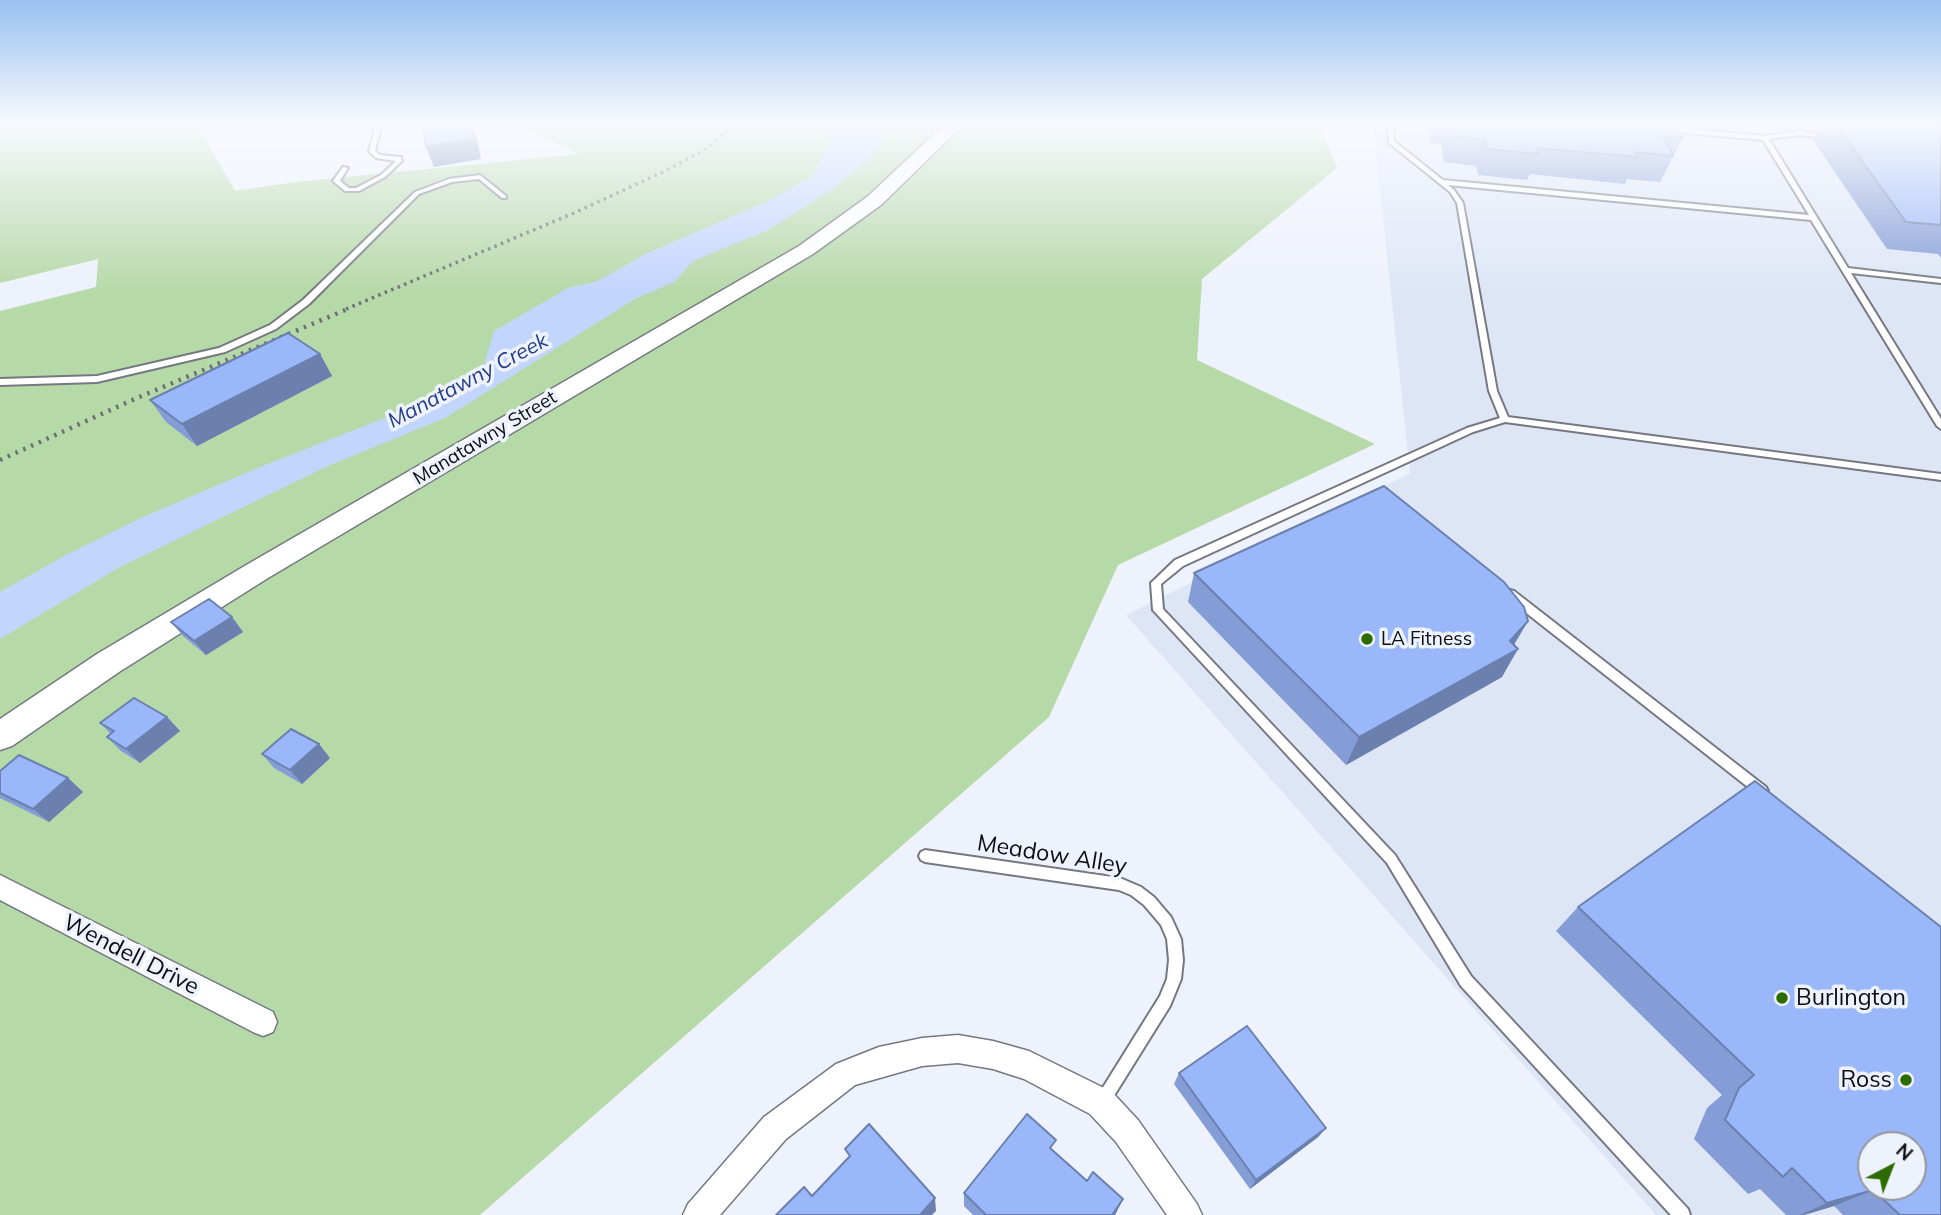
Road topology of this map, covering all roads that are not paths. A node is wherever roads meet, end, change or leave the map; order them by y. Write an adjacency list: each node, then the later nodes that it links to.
1 (337, 180): 2 (lane)
2 (376, 180)
3 (455, 180): 13 (lane)
4 (483, 180): 9 (lane)
5 (896, 180): 18 (street, Manatawny Street)
6 (1438, 180): 8 (lane)
7 (1791, 180): 10 (lane)
8 (1441, 182): 10 (lane); 14 (lane)
9 (503, 197)
10 (1814, 218): 11 (lane)
11 (1846, 270): 12 (lane); 15 (lane)
12 (1941, 281)
13 (0, 382)
14 (1505, 419): 16 (lane); 26 (lane)
15 (1941, 426)
16 (1941, 477)
17 (1505, 589): 19 (lane)
18 (0, 736)
19 (1772, 798)
20 (925, 856): 23 (lane, Meadow Alley)
21 (0, 887): 22 (street, Wendell Drive)
22 (263, 1022)
23 (1101, 1103): 24 (street); 25 (street)
24 (699, 1215)
25 (1186, 1215)
26 (1682, 1215)

